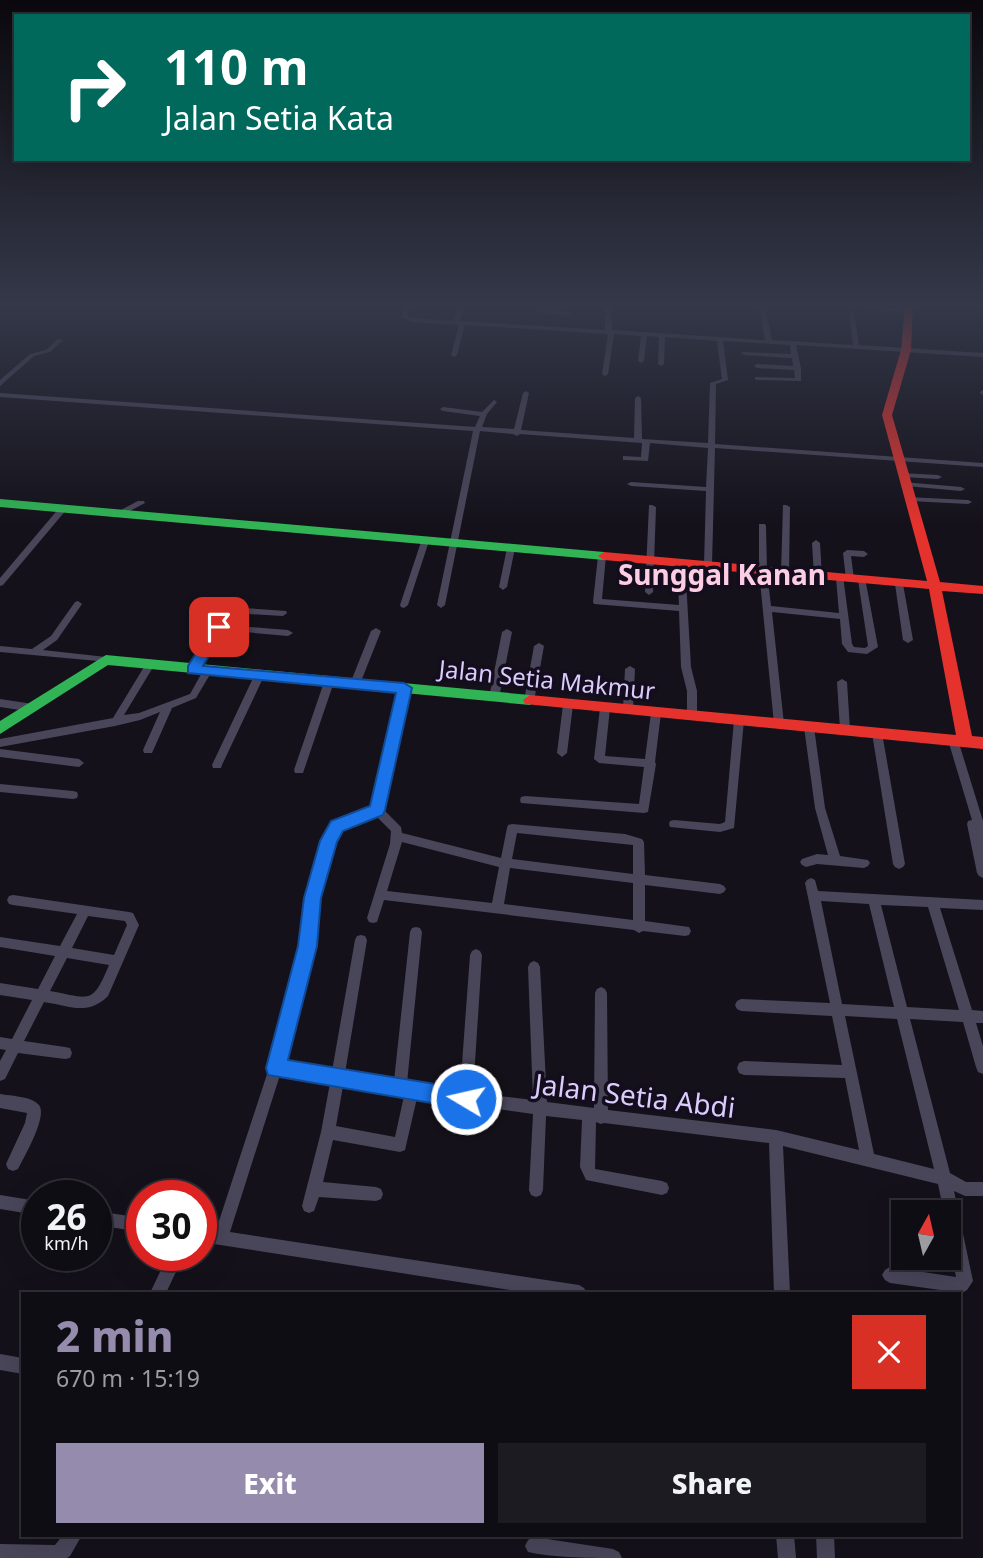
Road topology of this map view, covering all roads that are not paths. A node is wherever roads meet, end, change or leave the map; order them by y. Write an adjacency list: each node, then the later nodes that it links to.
1 (725, 380): 12 (street)
2 (897, 380): 14 (street)
3 (526, 393): 10 (street)
4 (0, 395): 9 (street)
5 (638, 398): 11 (street)
6 (494, 402): 8 (street)
7 (443, 409): 8 (street)
8 (484, 414): 9 (street)
9 (477, 431): 10 (street); 30 (street)
10 (517, 434): 11 (street)
11 (642, 441): 12 (street); 13 (street)
12 (712, 446): 14 (street); 19 (street)
13 (626, 458)
14 (899, 459): 15 (street); 18 (street)
15 (983, 465)
16 (938, 477): 18 (street)
17 (631, 484): 19 (street)
18 (906, 486): 20 (street); 21 (street); 44 (street)
19 (709, 489): 37 (street)
20 (961, 489)
21 (968, 502)
22 (0, 503): 26 (street)
23 (141, 503): 27 (street)
24 (652, 507): 35 (street)
25 (786, 507): 39 (street)
26 (64, 509): 27 (street); 42 (street)
27 (119, 513): 29 (street)
28 (762, 526): 38 (street)
29 (425, 541): 30 (street); 49 (street)
30 (455, 543): 32 (street); 50 (street)
31 (816, 543): 40 (street)
32 (511, 548): 34 (street); 45 (street)
33 (864, 554): 41 (street)
34 (602, 556): 35 (street); 51 (street)
35 (650, 561): 36 (street); 47 (street)
36 (681, 563): 37 (street); 51 (street)
37 (708, 565): 38 (street)
38 (763, 571): 39 (street); 52 (street)
39 (785, 573): 40 (street)
40 (818, 576): 41 (street)
41 (851, 579): 43 (street); 54 (street); 54 (street)
42 (0, 583)
43 (899, 583): 44 (street); 59 (street)
44 (934, 586): 46 (street); 90 (street)
45 (503, 587)
46 (983, 590)
47 (649, 592)
48 (78, 604): 62 (street)
49 (404, 605)
50 (442, 605)
51 (682, 608): 81 (street)
52 (768, 609): 54 (street); 85 (street)
53 (283, 612): 55 (street)
54 (844, 616)
55 (219, 627): 58 (street); 66 (street)
56 (376, 631): 70 (street)
57 (507, 632): 72 (street)
58 (288, 634)
59 (908, 640)
60 (539, 646): 73 (street)
61 (0, 649): 62 (street)
62 (34, 652): 63 (street)
63 (106, 660): 64 (street, Jalan Setia Makmur); 77 (street)
64 (150, 664): 66 (street, Jalan Setia Makmur); 84 (street)
65 (630, 669): 79 (street)
66 (200, 670): 67 (street, Jalan Setia Makmur); 76 (street)
67 (259, 676): 68 (street, Jalan Setia Makmur); 98 (street)
68 (329, 682): 70 (street, Jalan Setia Makmur); 99 (street)
69 (842, 682): 88 (street)
70 (355, 684): 71 (street, Jalan Setia Makmur)
71 (404, 688): 72 (street, Jalan Setia Makmur); 103 (street)
72 (494, 698): 73 (street, Jalan Setia Makmur)
73 (529, 701): 75 (street, Jalan Setia Makmur)
74 (0, 704): 77 (street)
75 (568, 705): 78 (street, Jalan Setia Makmur); 95 (street)
76 (169, 706): 84 (street); 93 (street)
77 (33, 708): 82 (street)
78 (605, 708): 79 (street, Jalan Setia Makmur); 97 (street)
79 (628, 710): 80 (street, Jalan Setia Makmur)
80 (656, 713): 81 (street, Jalan Setia Makmur); 97 (street)
81 (692, 716): 83 (street, Jalan Setia Makmur)
82 (15, 719): 87 (street); 91 (street)
83 (740, 720): 85 (street, Jalan Setia Makmur); 104 (street)
84 (115, 722): 91 (street)
85 (779, 724): 86 (street, Jalan Setia Makmur)
86 (809, 727): 88 (street, Jalan Setia Makmur); 107 (street)
87 (0, 728)
88 (845, 730): 89 (street, Jalan Setia Makmur)
89 (877, 733): 90 (street, Jalan Setia Makmur); 111 (street)
90 (959, 741): 92 (street, Jalan Setia Makmur); 105 (street)
91 (0, 742)
92 (983, 743)
93 (148, 750)
94 (0, 753): 96 (street)
95 (562, 753)
96 (79, 763)
97 (651, 764): 102 (street)
98 (217, 765)
99 (299, 770)
100 (0, 788): 101 (street)
101 (73, 795)
102 (525, 800)
103 (377, 810): 106 (street); 144 (street)
104 (674, 824)
105 (979, 834): 112 (street)
106 (397, 836): 109 (street); 115 (street)
107 (835, 860): 108 (street); 110 (street)
108 (806, 862)
109 (504, 863): 113 (street); 113 (street); 121 (street)
110 (864, 863)
111 (899, 864)
112 (983, 873)
113 (639, 880): 114 (street); 123 (street)
114 (720, 889)
115 (380, 895): 121 (street); 122 (street)
116 (13, 900): 120 (street)
117 (874, 901): 118 (street); 136 (street); 137 (street)
118 (933, 903): 119 (street); 138 (street)
119 (983, 905)
120 (85, 910): 128 (street); 130 (street)
121 (497, 910): 123 (street)
122 (373, 918)
123 (639, 928): 124 (street)
124 (685, 931)
125 (416, 932): 149 (street)
126 (361, 940): 148 (street)
127 (0, 942): 128 (street)
128 (63, 952): 130 (street); 134 (street)
129 (476, 955): 150 (street)
130 (118, 961): 134 (street)
131 (534, 967): 152 (street)
132 (0, 989): 134 (street)
133 (601, 993): 153 (street)
134 (41, 995): 141 (street)
135 (741, 1005): 136 (street)
136 (838, 1009): 137 (street); 146 (street)
137 (904, 1014): 138 (street); 158 (street)
138 (966, 1017): 139 (street); 143 (street)
139 (983, 1017)
140 (0, 1043): 141 (street)
141 (15, 1046): 142 (street); 147 (street)
142 (65, 1053)
143 (983, 1067)
144 (276, 1068): 148 (street, Jalan Setia Abdi); 167 (street)
145 (744, 1068): 146 (street)
146 (851, 1072): 156 (street)
147 (0, 1074)
148 (338, 1078): 149 (street, Jalan Setia Abdi); 154 (street)
149 (406, 1089): 150 (street, Jalan Setia Abdi); 154 (street)
150 (466, 1099): 152 (street, Jalan Setia Abdi)
151 (0, 1101): 157 (street)
152 (540, 1108): 153 (street, Jalan Setia Abdi); 162 (street)
153 (595, 1116): 155 (street, Jalan Setia Abdi); 159 (street)
154 (328, 1132): 160 (street)
155 (776, 1137): 156 (street, Jalan Setia Abdi); 172 (street)
156 (868, 1158): 158 (street, Jalan Setia Abdi)
157 (13, 1164)
158 (944, 1178): 161 (street, Jalan Setia Abdi); 169 (street)
159 (662, 1188)
160 (314, 1189): 163 (street); 166 (street)
161 (983, 1189)
162 (536, 1190)
163 (376, 1194)
164 (0, 1202): 165 (street)
165 (21, 1205)
166 (309, 1206)
167 (219, 1238): 171 (street)
168 (168, 1271): 170 (street)
169 (890, 1275)
170 (158, 1292)
171 (572, 1292)
172 (782, 1292)
173 (0, 1362): 174 (street)
174 (21, 1366)
175 (72, 1537): 179 (street)
176 (785, 1537): 181 (street)
177 (825, 1537): 182 (street)
178 (534, 1546): 180 (street)
179 (0, 1553)
180 (604, 1557)
181 (787, 1558)
182 (826, 1558)

